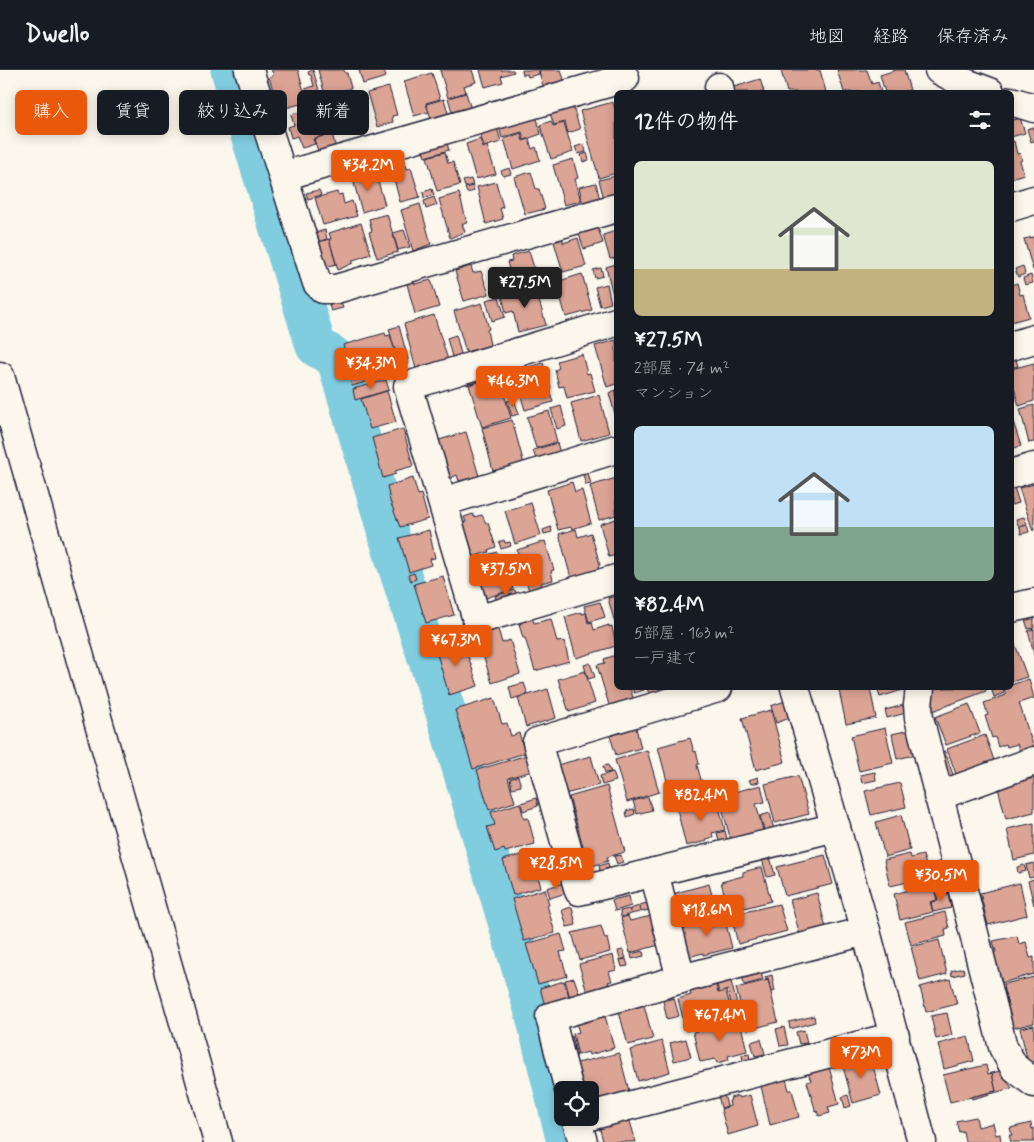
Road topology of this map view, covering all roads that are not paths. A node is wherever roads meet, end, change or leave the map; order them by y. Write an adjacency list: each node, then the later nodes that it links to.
1 (249, 70): 7 (street)
2 (626, 80): 7 (street)
3 (947, 81): 4 (street)
4 (982, 90)
5 (1014, 101): 6 (street)
6 (1034, 108)
7 (283, 176): 10 (street)
8 (1034, 200): 9 (street)
9 (1014, 206)
10 (614, 209)
11 (614, 323): 18 (street)
12 (1034, 339): 13 (street)
13 (1014, 345)
14 (0, 376): 35 (street)
15 (614, 450): 18 (street)
16 (1034, 467): 17 (street)
17 (1014, 473)
18 (443, 502): 19 (street)
19 (614, 580)
20 (1034, 603): 21 (street)
21 (1014, 607)
22 (711, 690): 28 (street)
23 (797, 690): 27 (street)
24 (920, 690): 26 (street)
25 (1034, 761): 26 (street)
26 (938, 796): 33 (street)
27 (836, 827): 28 (street); 29 (street)
28 (654, 872): 30 (street)
29 (866, 932): 30 (street); 31 (street)
30 (681, 979): 32 (street)
31 (895, 1036): 34 (street); 36 (street)
32 (567, 1081)
33 (1034, 1083)
34 (599, 1117)
35 (218, 1142)
36 (922, 1142)

